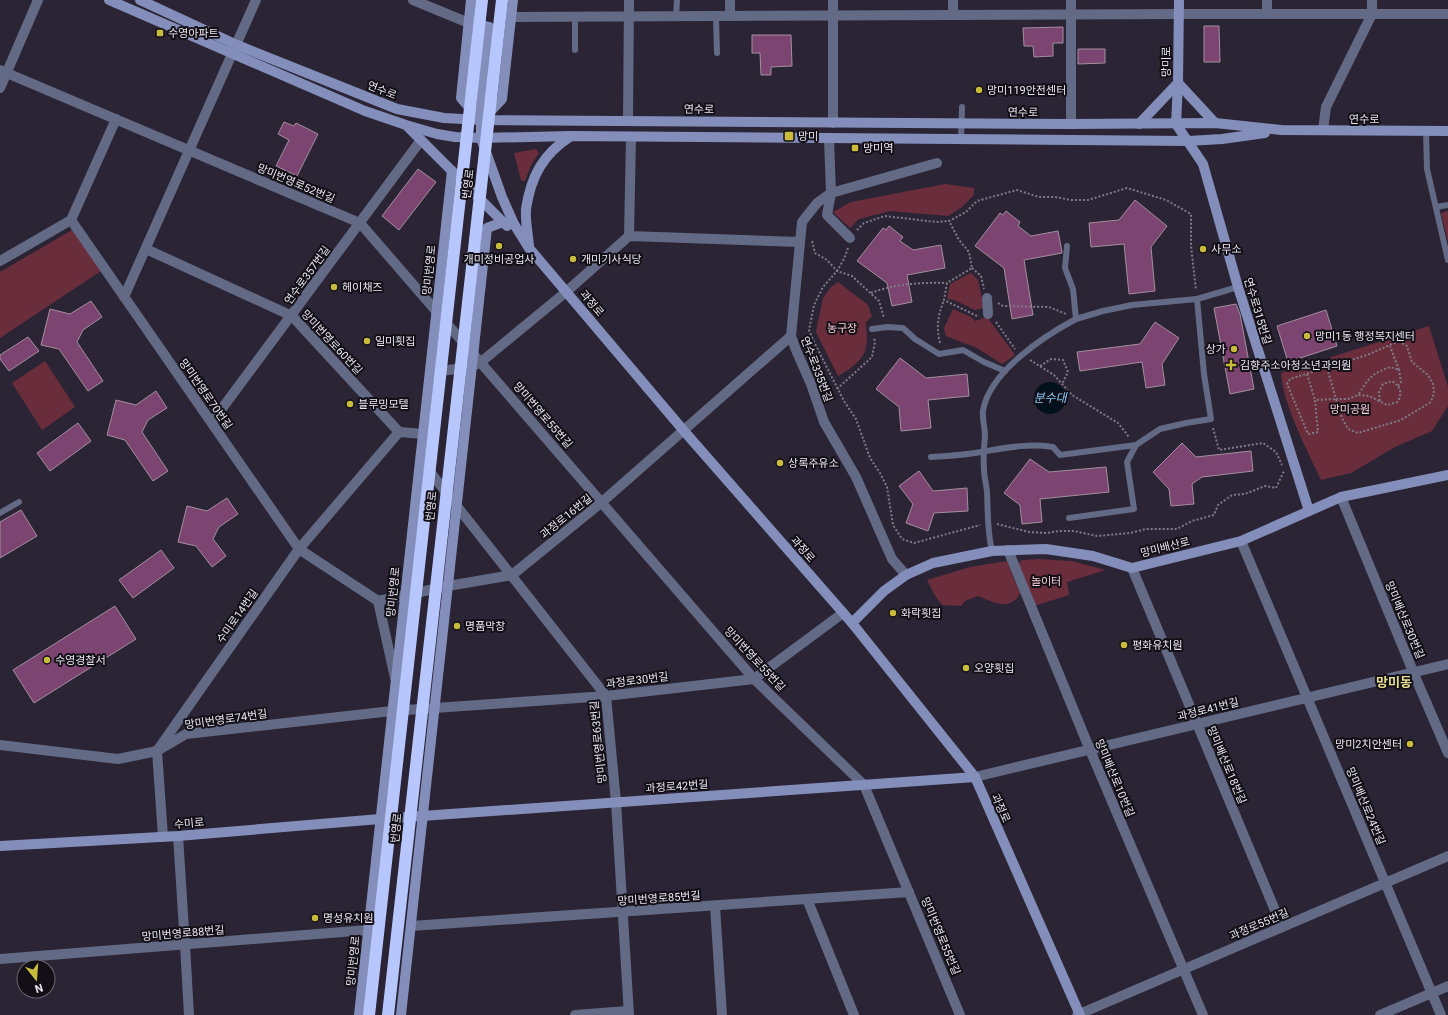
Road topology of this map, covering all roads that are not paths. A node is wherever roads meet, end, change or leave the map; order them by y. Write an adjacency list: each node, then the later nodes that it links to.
1 (38, 0): 37 (street)
2 (109, 0): 36 (street, 연수로)
3 (140, 0): 33 (street, 연수로)
4 (256, 0): 33 (street)
5 (412, 0): 32 (street)
6 (471, 0): 32 (street)
7 (482, 0): 162 (highway, 번영로, bridge)
8 (502, 0): 163 (highway, 번영로, bridge)
9 (513, 0): 28 (street)
10 (629, 0): 30 (street)
11 (677, 0): 31 (lane)
12 (730, 0): 27 (street)
13 (833, 0): 23 (street)
14 (953, 0): 24 (street)
15 (1071, 0): 25 (street)
16 (1179, 0): 19 (street, 망미로)
17 (1267, 0): 20 (street)
18 (1372, 0): 21 (street)
19 (1179, 14): 20 (street); 25 (street); 38 (street, 망미로)
20 (1267, 14): 21 (street)
21 (1372, 14): 22 (street); 52 (street)
22 (1448, 14)
23 (833, 15): 24 (street); 27 (street); 44 (street)
24 (953, 15): 25 (street)
25 (1071, 15): 47 (street)
26 (716, 16): 27 (street); 31 (street); 35 (lane)
27 (730, 16)
28 (511, 17): 29 (street); 42 (street)
29 (575, 17): 30 (street); 34 (lane)
30 (629, 17): 31 (street); 43 (street)
31 (676, 17)
32 (469, 23): 42 (street); 42 (street, 과정로)
33 (237, 45): 36 (street); 42 (street, 연수로)
34 (575, 50)
35 (716, 52)
36 (233, 55): 50 (street, 연수로); 62 (street)
37 (3, 71): 39 (street); 41 (street, 망미번영로52번길)
38 (1178, 83): 46 (street); 48 (street); 49 (street, 망미로)
39 (0, 88)
40 (962, 107): 45 (lane)
41 (116, 119): 62 (street, 망미번영로52번길); 68 (street)
42 (481, 120): 43 (street, 연수로); 57 (street, 과정로)
43 (628, 120): 44 (street, 연수로)
44 (833, 123): 45 (street, 연수로)
45 (962, 123): 47 (street, 연수로); 60 (lane)
46 (1215, 123): 49 (street, 연수로); 51 (street, 연수로)
47 (1071, 124): 48 (street, 연수로)
48 (1139, 124): 49 (street, 연수로)
49 (1176, 124): 61 (street, 연수로315번길)
50 (406, 126): 57 (street, 연수로); 59 (street)
51 (1281, 130): 52 (street, 연수로); 61 (street, 연수로)
52 (1323, 130): 53 (street, 연수로)
53 (1426, 131): 54 (street, 연수로); 67 (lane)
54 (1448, 131)
55 (571, 136): 56 (street, 연수로); 57 (street, 연수로); 75 (street)
56 (631, 137): 58 (street, 연수로); 71 (street)
57 (481, 138): 75 (street, 과정로)
58 (829, 139): 60 (street, 연수로); 65 (street)
59 (421, 140): 64 (street); 70 (street, 연수로357번길)
60 (961, 140): 61 (street, 연수로)
61 (1188, 142): 79 (street, 연수로315번길)
62 (190, 150): 70 (street, 망미번영로52번길); 76 (street)
63 (937, 163): 65 (street)
64 (452, 171): 69 (street); 84 (street, 망미번영로)
65 (830, 193): 72 (street); 73 (street, 연수로335번길)
66 (1448, 205): 67 (lane)
67 (1436, 207): 77 (lane)
68 (71, 220): 78 (street); 81 (street, 망미번영로70번길)
69 (503, 222): 75 (street); 90 (street)
70 (360, 223): 84 (street, 망미번영로52번길); 86 (street, 연수로357번길)
71 (629, 236): 73 (street); 80 (street)
72 (850, 238)
73 (800, 242): 89 (street, 연수로335번길)
74 (1067, 246): 87 (lane)
75 (529, 248): 80 (street, 과정로)
76 (146, 249): 81 (street); 86 (street, 망미번영로60번길)
77 (1448, 260)
78 (0, 261)
79 (1238, 287): 83 (lane); 108 (street, 연수로315번길)
80 (566, 292): 91 (street); 96 (street, 과정로)
81 (124, 297): 95 (street, 망미번영로70번길)
82 (987, 298): 85 (street)
83 (1197, 299): 87 (lane); 99 (lane)
84 (437, 310): 90 (street, 망미번영로52번길); 94 (street, 망미번영로)
85 (988, 314)
86 (292, 316): 95 (street, 연수로357번길); 97 (street, 망미번영로60번길)
87 (1076, 319): 93 (lane)
88 (872, 329): 93 (lane)
89 (791, 336): 96 (street, 과정로16번길); 117 (street, 연수로335번길)
90 (473, 353): 91 (street, 망미번영로55번길); 92 (street)
91 (481, 362): 92 (street); 106 (street, 망미번영로55번길)
92 (471, 367): 94 (street); 107 (street)
93 (1005, 371): 100 (lane)
94 (429, 373): 98 (street, 망미번영로)
95 (212, 422): 112 (street, 망미번영로70번길)
96 (684, 431): 106 (street, 과정로16번길); 121 (street, 과정로)
97 (399, 432): 98 (street); 112 (street, 수미로14번길)
98 (423, 434): 102 (street, 망미번영로)
99 (1136, 446): 100 (lane); 110 (lane)
100 (983, 452): 101 (lane); 114 (lane)
101 (932, 457)
102 (420, 459): 107 (street, 망미번영로63번길); 119 (street, 망미번영로)
103 (1448, 475): 104 (street, 망미배산로)
104 (1341, 497): 108 (street, 망미배산로); 124 (street, 망미배산로30번길)
105 (19, 502): 109 (lane)
106 (602, 502): 116 (street, 과정로16번길); 125 (street, 망미번영로55번길)
107 (456, 505): 116 (street, 망미번영로63번길); 118 (street)
108 (1309, 511): 111 (street, 망미배산로)
109 (0, 514)
110 (1069, 518)
111 (1241, 541): 115 (street, 망미배산로); 128 (street, 망미배산로24번길)
112 (299, 549): 120 (street, 망미번영로70번길); 135 (street, 수미로14번길)
113 (1008, 550): 114 (street, 망미배산로); 115 (street, 망미배산로); 134 (street, 망미배산로10번길)
114 (992, 552): 117 (street, 망미배산로)
115 (1132, 568): 132 (street, 망미배산로18번길)
116 (512, 575): 118 (street, 과정로16번길); 127 (street, 망미번영로63번길)
117 (906, 575): 122 (street, 망미배산로)
118 (448, 586): 119 (street, 과정로16번길); 129 (street)
119 (405, 596): 120 (street); 126 (street, 망미번영로)
120 (378, 601): 126 (street)
121 (843, 613): 122 (street, 과정로); 125 (street, 과정로30번길)
122 (852, 623): 137 (street, 과정로)
123 (1448, 664): 124 (street, 과정로41번길)
124 (1413, 673): 128 (street, 과정로41번길); 136 (street, 망미배산로30번길)
125 (754, 678): 127 (street, 과정로30번길); 138 (street, 망미번영로55번길)
126 (396, 680): 131 (street, 망미번영로)
127 (606, 696): 129 (street, 과정로30번길); 139 (street, 망미번영로63번길)
128 (1307, 698): 132 (street, 과정로41번길); 146 (street, 망미배산로24번길)
129 (435, 708): 130 (street, 과정로30번길); 140 (street)
130 (412, 710): 131 (street, 망미번영로74번길)
131 (392, 711): 135 (street, 망미번영로74번길); 141 (street, 망미번영로)
132 (1198, 724): 134 (street, 과정로41번길); 152 (street, 망미배산로18번길)
133 (0, 745): 135 (street, 망미번영로74번길)
134 (1090, 750): 137 (street, 과정로41번길); 156 (street, 망미배산로10번길)
135 (157, 751): 143 (street)
136 (1448, 753)
137 (974, 778): 138 (street, 과정로42번길); 169 (street, 과정로)
138 (864, 785): 139 (street, 과정로42번길); 147 (street, 망미번영로55번길)
139 (616, 802): 140 (street, 과정로42번길); 150 (street, 망미번영로63번길)
140 (423, 816): 141 (street, 과정로42번길); 151 (street)
141 (380, 819): 142 (street, 수미로); 153 (street, 망미번영로)
142 (178, 836): 143 (street, 수미로); 154 (street)
143 (163, 837): 144 (street, 수미로)
144 (0, 846)
145 (1448, 856): 146 (street, 과정로55번길)
146 (1386, 883): 152 (street, 과정로55번길); 158 (street, 망미배산로24번길)
147 (909, 892): 148 (street, 망미번영로85번길); 168 (street, 망미번영로55번길)
148 (807, 899): 149 (street, 망미번영로85번길); 167 (street)
149 (715, 906): 150 (street, 망미번영로85번길); 166 (street)
150 (623, 912): 151 (street, 망미번영로85번길); 159 (street, 망미번영로63번길)
151 (411, 926): 164 (street)
152 (1282, 928): 156 (street, 과정로55번길)
153 (368, 930): 154 (street, 망미번영로88번길); 161 (street, 망미번영로)
154 (185, 945): 155 (street, 망미번영로88번길); 160 (street)
155 (0, 959)
156 (1184, 970): 169 (street, 과정로55번길); 170 (street, 망미배산로10번길)
157 (1448, 986): 158 (street)
158 (1432, 993): 171 (street); 172 (street, 망미배산로24번길)
159 (629, 1013): 165 (street)
160 (188, 1015)
161 (359, 1015)
162 (370, 1015)
163 (388, 1015)
164 (401, 1015)
165 (575, 1015)
166 (722, 1015)
167 (854, 1015)
168 (960, 1015)
169 (1079, 1015)
170 (1203, 1015)
171 (1380, 1015)
172 (1441, 1015)

